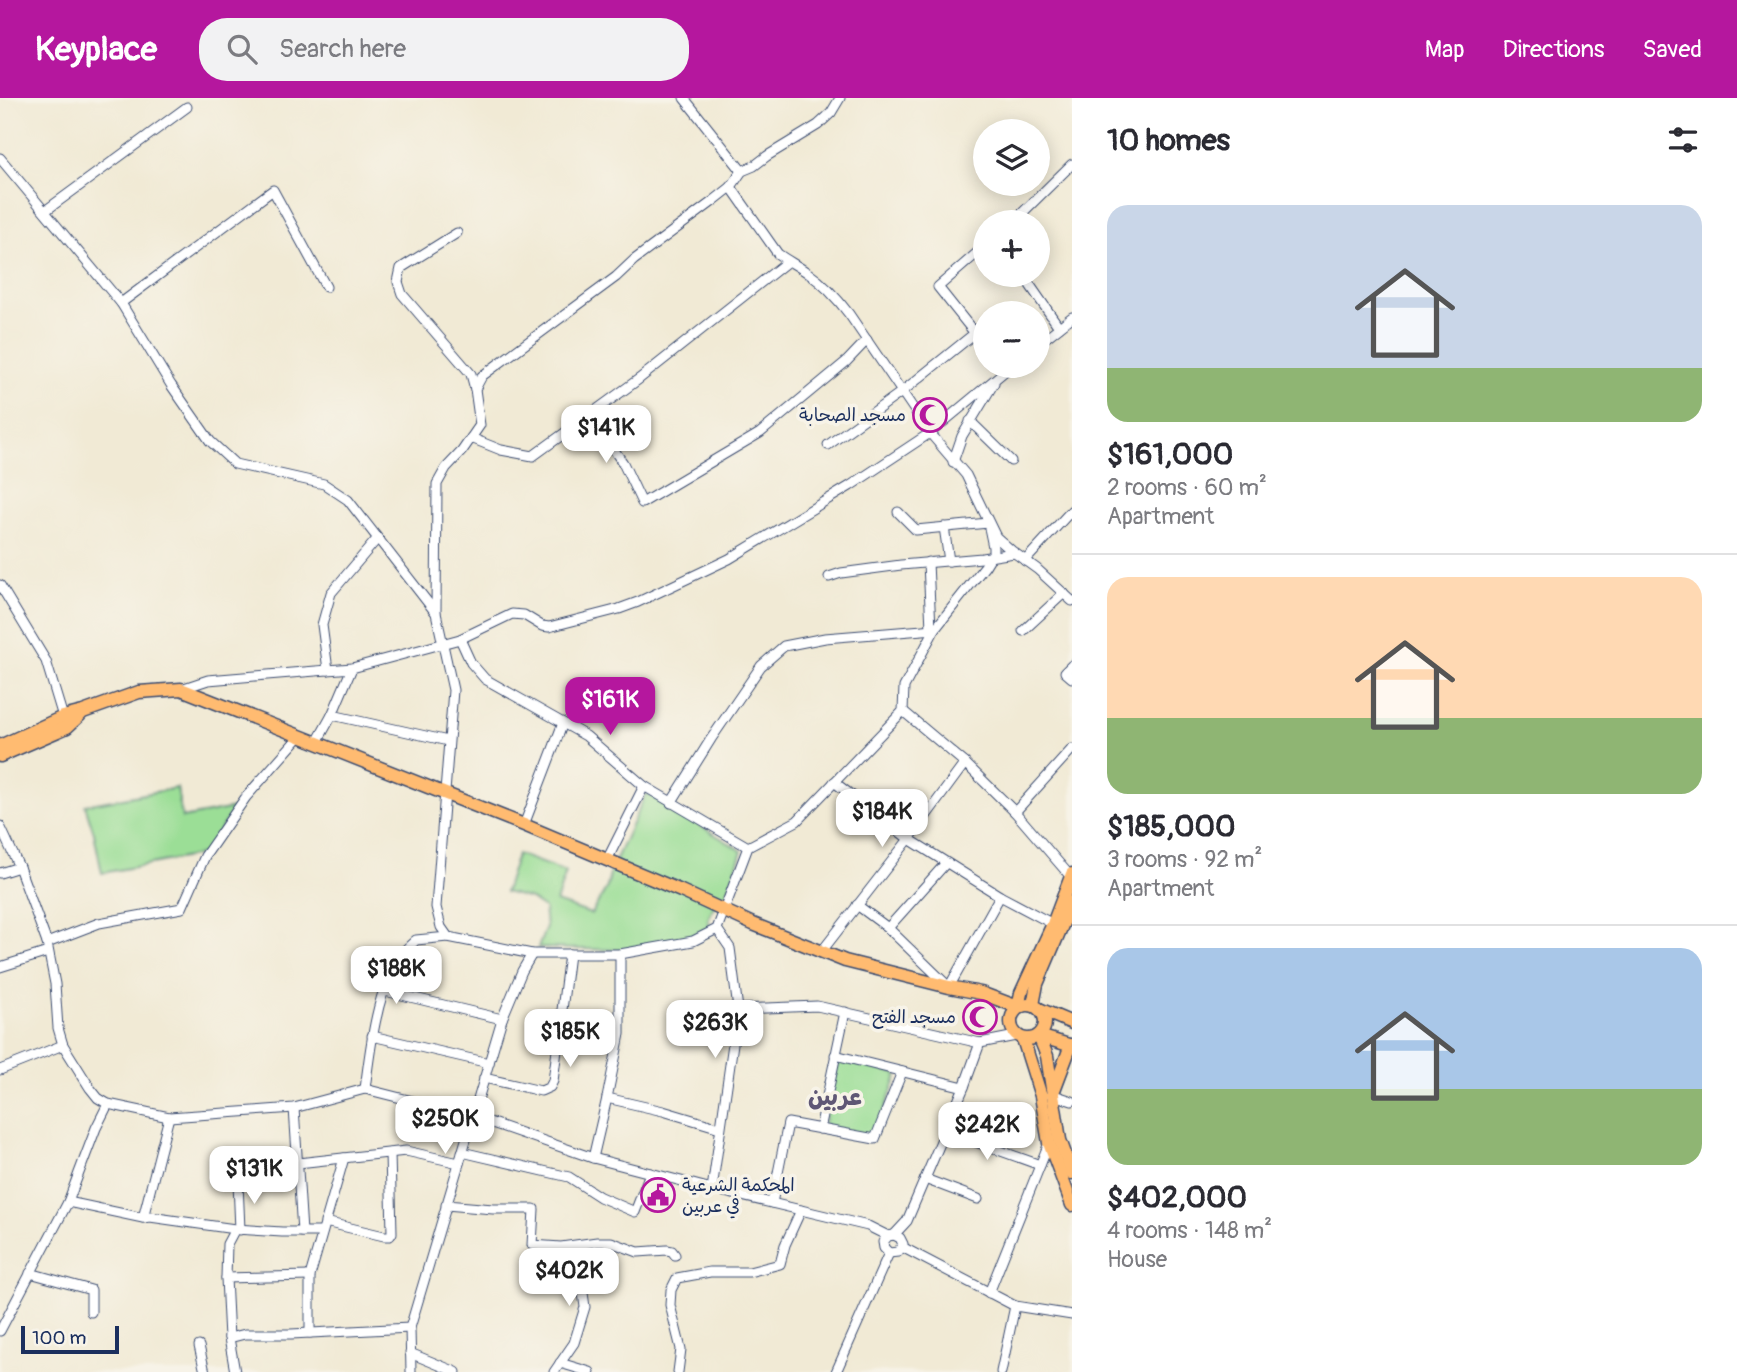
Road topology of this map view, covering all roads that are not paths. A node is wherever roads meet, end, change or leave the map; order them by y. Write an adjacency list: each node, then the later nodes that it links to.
1 (684, 98): 6 (street)
2 (840, 98): 6 (street)
3 (187, 107): 9 (street)
4 (0, 158): 9 (street)
5 (1072, 164): 8 (street)
6 (742, 171): 7 (street)
7 (731, 187): 12 (street); 24 (street)
8 (1025, 210)
9 (45, 211): 15 (street)
10 (457, 233): 24 (street)
11 (973, 256): 18 (street)
12 (788, 261): 21 (street); 26 (street)
13 (326, 287): 15 (street)
14 (1031, 287): 17 (street)
15 (121, 303): 37 (street)
16 (1072, 317): 17 (street)
17 (1059, 327): 20 (street)
18 (973, 330)
19 (973, 334): 25 (street)
20 (1050, 334)
21 (867, 340): 25 (street); 26 (street)
22 (994, 378): 28 (street)
23 (998, 378): 27 (street)
24 (475, 389): 29 (street)
25 (903, 391): 28 (street); 30 (street)
26 (589, 414): 29 (street)
27 (970, 421): 31 (street); 32 (street)
28 (930, 433): 32 (street); 50 (street)
29 (471, 438): 47 (street)
30 (828, 445)
31 (1011, 461)
32 (953, 462): 35 (street)
33 (1072, 510): 41 (street)
34 (898, 512): 36 (street)
35 (988, 523): 36 (street); 38 (street); 39 (street)
36 (944, 527): 40 (street)
37 (377, 539): 47 (street); 54 (street)
38 (1014, 553): 39 (street); 41 (street)
39 (990, 556): 40 (street); 48 (street)
40 (948, 561): 42 (street)
41 (1025, 561): 45 (street)
42 (928, 562): 43 (street); 48 (street)
43 (829, 577)
44 (0, 585): 60 (street)
45 (1064, 593): 46 (street); 49 (street)
46 (1072, 601)
47 (436, 613): 51 (street)
48 (933, 629): 57 (street); 72 (street)
49 (1023, 631)
50 (460, 639): 51 (street); 61 (street)
51 (443, 643): 53 (street); 63 (street)
52 (1072, 665): 55 (street)
53 (352, 668): 54 (street); 59 (street)
54 (328, 670): 56 (street)
55 (1072, 678)
56 (181, 689): 58 (main road); 62 (main road)
57 (903, 711): 68 (street); 69 (street)
58 (83, 712): 60 (main road); 67 (main road)
59 (332, 715): 63 (street); 64 (street)
60 (63, 717): 65 (main road)
61 (563, 723): 70 (street); 74 (street)
62 (300, 736): 64 (main road); 91 (street)
63 (448, 741): 71 (street)
64 (317, 742): 71 (main road)
65 (0, 746)
66 (1072, 749): 73 (street)
67 (0, 756)
68 (965, 763): 73 (street); 76 (street)
69 (834, 782): 76 (street); 77 (street)
70 (644, 786): 72 (street); 78 (street)
71 (444, 793): 74 (main road); 90 (street)
72 (671, 803): 77 (street)
73 (1015, 812): 82 (street)
74 (524, 825): 78 (main road)
75 (0, 826): 80 (street)
76 (909, 839): 79 (street); 84 (street)
77 (748, 847): 86 (street)
78 (607, 860): 86 (main road)
79 (946, 863): 83 (street); 88 (street)
80 (19, 867): 81 (street); 91 (street)
81 (0, 873)
82 (1071, 875): 87 (main road)
83 (1000, 896): 87 (street); 97 (street)
84 (857, 905): 88 (street); 92 (street)
85 (1070, 910): 100 (main road)
86 (724, 911): 89 (street); 92 (main road)
87 (1053, 924): 99 (main road)
88 (888, 928): 97 (street)
89 (717, 929): 95 (street); 101 (street)
90 (448, 937): 93 (street); 98 (street)
91 (48, 947): 96 (street); 109 (street)
92 (822, 951): 97 (main road)
93 (532, 954): 94 (street); 103 (street)
94 (569, 954): 95 (street); 115 (street)
95 (620, 954): 119 (street)
96 (0, 967)
97 (949, 987): 99 (main road)
98 (385, 991): 103 (street); 105 (street)
99 (1018, 1007): 100 (main road); 107 (main road)
100 (1036, 1007): 104 (main road); 106 (main road)
101 (738, 1009): 102 (street); 125 (street)
102 (845, 1012): 108 (street); 111 (street)
103 (502, 1019): 112 (street)
104 (1072, 1023)
105 (372, 1036): 112 (street); 117 (street)
106 (1039, 1036): 107 (main road); 110 (main road); 118 (main road)
107 (1020, 1037): 108 (street); 118 (main road)
108 (980, 1043): 116 (street)
109 (63, 1045): 113 (street); 121 (street)
110 (1072, 1046): 118 (main road)
111 (835, 1055): 114 (street); 126 (street)
112 (489, 1063): 115 (street)
113 (0, 1070)
114 (902, 1072): 116 (street); 126 (street)
115 (484, 1077): 123 (street)
116 (964, 1087): 127 (street)
117 (365, 1089): 122 (street); 123 (street)
118 (1047, 1095): 120 (street); 128 (main road)
119 (607, 1098): 125 (street); 132 (street)
120 (1072, 1101)
121 (108, 1104): 124 (street); 142 (street)
122 (294, 1108): 124 (street); 133 (street)
123 (472, 1116): 129 (street); 132 (street)
124 (169, 1117): 147 (street)
125 (720, 1128): 140 (street)
126 (820, 1129): 143 (street)
127 (945, 1131): 135 (street); 138 (street)
128 (1060, 1142): 135 (street); 137 (main road); 145 (main road)
129 (462, 1152): 134 (street); 136 (street)
130 (390, 1153): 131 (street); 134 (street); 148 (street)
131 (344, 1158): 133 (street); 148 (street)
132 (593, 1158): 136 (street)
133 (298, 1163): 150 (street)
134 (459, 1163): 144 (street)
135 (1040, 1165): 159 (street)
136 (650, 1173): 140 (street)
137 (1072, 1173)
138 (925, 1179): 141 (street); 151 (street)
139 (238, 1182): 149 (street)
140 (712, 1189): 143 (street)
141 (978, 1199)
142 (68, 1202): 147 (street); 156 (street)
143 (772, 1203): 146 (street)
144 (446, 1205): 152 (street); 163 (street)
145 (1072, 1205)
146 (801, 1210): 151 (street); 176 (street)
147 (143, 1218): 149 (street)
148 (323, 1227): 150 (street); 157 (street)
149 (237, 1230): 150 (street); 158 (street)
150 (302, 1232)
151 (891, 1235): 153 (street); 154 (street)
152 (573, 1246): 155 (street); 169 (street)
153 (902, 1247): 154 (street); 159 (street)
154 (889, 1253): 177 (street)
155 (675, 1255)
156 (30, 1273): 161 (street); 164 (street)
157 (310, 1276): 158 (street); 165 (street)
158 (226, 1278): 166 (street)
159 (989, 1293): 160 (street)
160 (1015, 1306): 162 (street); 178 (street)
161 (91, 1312)
162 (1072, 1315)
163 (410, 1328): 165 (street); 168 (street)
164 (0, 1331)
165 (310, 1333): 166 (street)
166 (229, 1338): 171 (street)
167 (199, 1346): 170 (street)
168 (410, 1353): 172 (street); 173 (street)
169 (561, 1363): 174 (street); 175 (street)
170 (205, 1372)
171 (234, 1372)
172 (411, 1372)
173 (456, 1372)
174 (554, 1372)
175 (590, 1372)
176 (678, 1372)
177 (836, 1372)
178 (1001, 1372)

